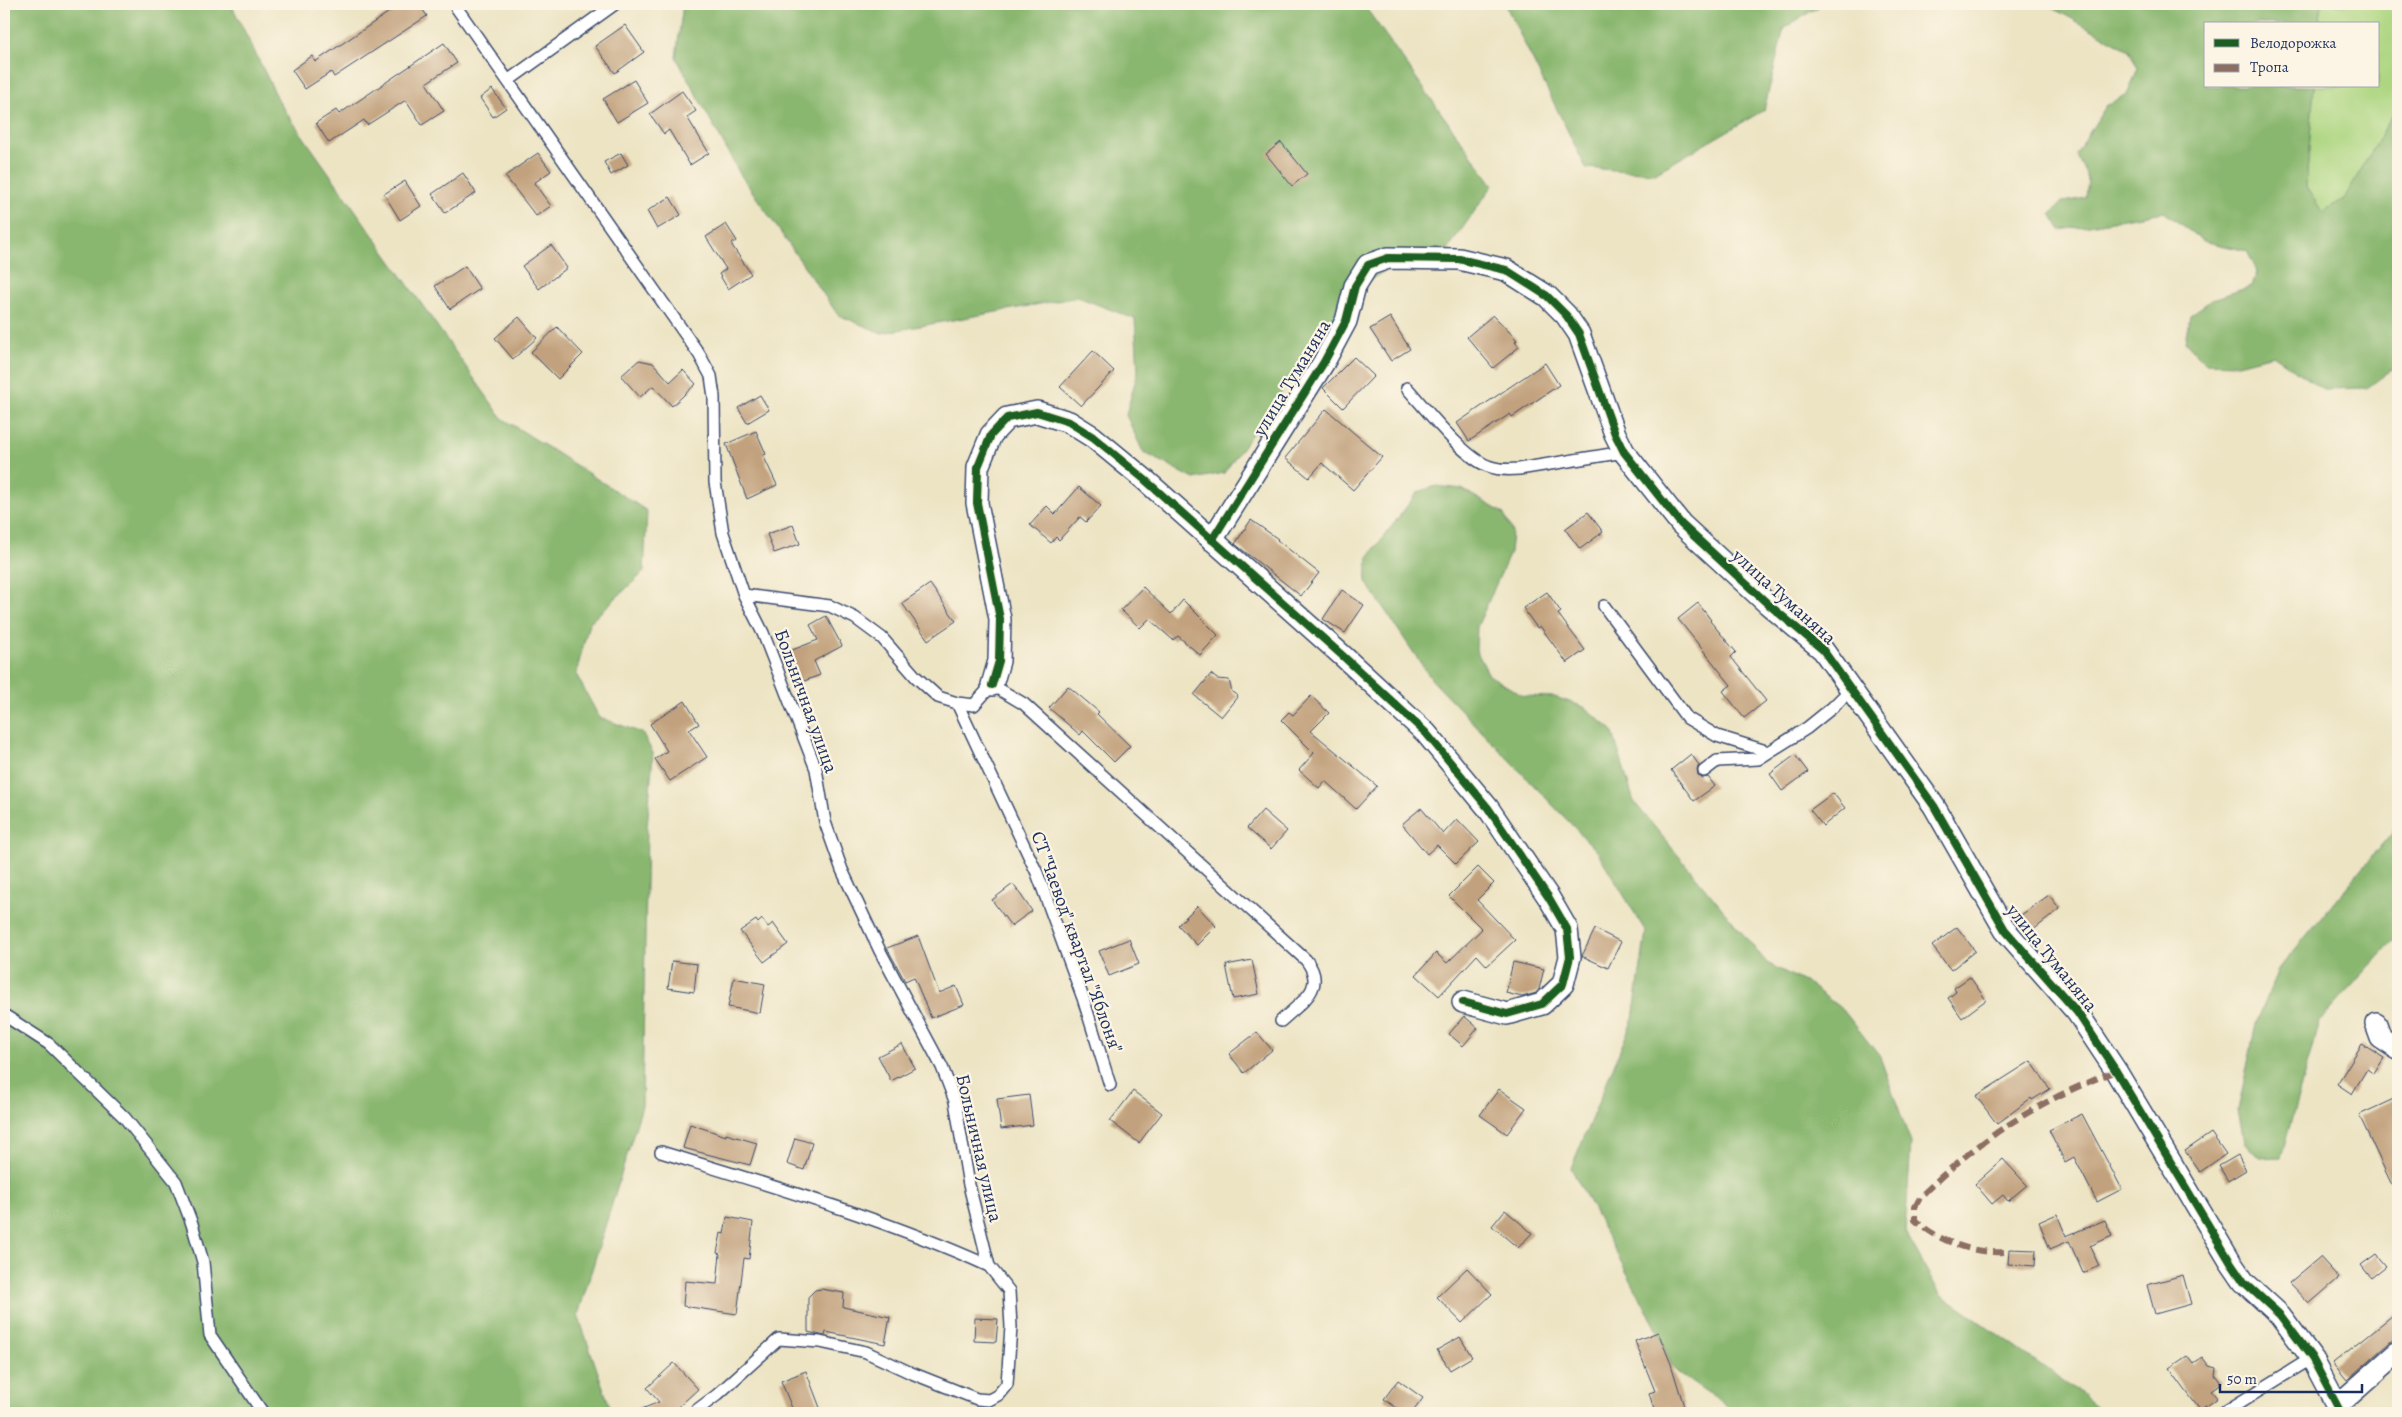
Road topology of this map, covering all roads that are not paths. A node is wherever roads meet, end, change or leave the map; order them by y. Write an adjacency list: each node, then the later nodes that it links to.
1 (454, 4): 3 (lane, Больничная улица)
2 (615, 4): 3 (lane)
3 (508, 80): 7 (lane, Больничная улица)
4 (1407, 388): 5 (lane)
5 (1624, 452): 6 (street, улица Туманяна); 10 (street, улица Туманяна)
6 (1212, 540): 9 (street); 14 (street)
7 (744, 595): 11 (lane); 21 (lane, Больничная улица)
8 (1604, 606): 12 (lane)
9 (992, 685): 11 (lane); 16 (lane)
10 (1851, 689): 12 (lane); 23 (street, улица Туманяна)
11 (957, 703): 19 (lane, СТ "Чаевод" квартал "Яблоня")
12 (1769, 752): 13 (lane)
13 (1704, 771)
14 (1463, 1002)
15 (4, 1015): 25 (lane)
16 (1281, 1021)
17 (2376, 1024): 18 (street)
18 (2398, 1049)
19 (1110, 1085)
20 (661, 1152): 21 (lane)
21 (990, 1266): 26 (lane, Больничная улица)
22 (2398, 1352): 24 (street)
23 (2312, 1358): 24 (street, улица Туманяна); 27 (lane)
24 (2340, 1409)
25 (263, 1413)
26 (694, 1413)
27 (2223, 1413)

